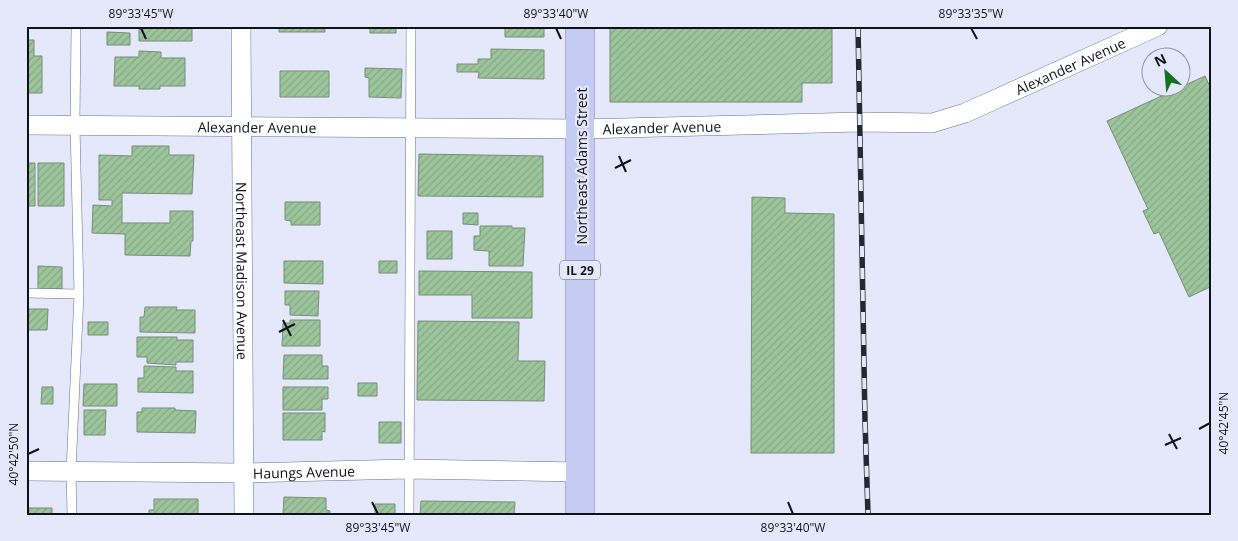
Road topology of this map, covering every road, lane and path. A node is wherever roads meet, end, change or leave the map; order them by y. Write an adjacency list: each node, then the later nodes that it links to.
1 (76, 26): 7 (lane)
2 (242, 26): 8 (street, Northeast Madison Avenue)
3 (410, 26): 9 (lane)
4 (580, 26): 10 (main road, Northeast Adams Street / IL 29)
5 (1158, 26): 10 (street, Alexander Avenue)
6 (26, 125): 7 (street, Alexander Avenue)
7 (74, 125): 8 (street, Alexander Avenue); 12 (lane)
8 (242, 126): 9 (street, Alexander Avenue); 17 (street, Northeast Madison Avenue)
9 (410, 128): 10 (street, Alexander Avenue); 13 (lane)
10 (581, 129): 16 (main road, Northeast Adams Street / IL 29)
11 (26, 292): 12 (lane)
12 (80, 294): 15 (lane)
13 (408, 469): 16 (street, Haungs Avenue); 17 (street, Haungs Avenue); 20 (lane)
14 (26, 471): 15 (street, Haungs Avenue)
15 (71, 472): 17 (street, Haungs Avenue); 18 (lane)
16 (580, 472): 21 (main road, Northeast Adams Street / IL 29)
17 (244, 473): 19 (street, Northeast Madison Avenue)
18 (72, 515)
19 (244, 515)
20 (409, 515)
21 (580, 515)

